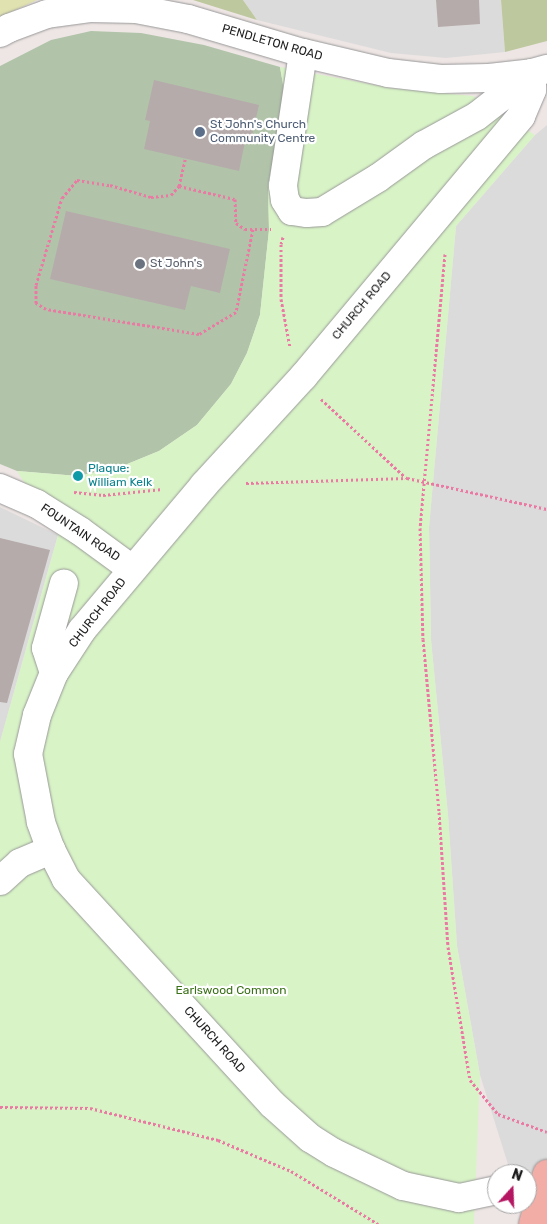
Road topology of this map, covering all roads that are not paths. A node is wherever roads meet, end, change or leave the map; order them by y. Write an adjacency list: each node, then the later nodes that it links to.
1 (134, 5): 2 (street, PENDLETON ROAD); 3 (street, PENDLETON ROAD)
2 (0, 33)
3 (303, 53): 4 (street, PENDLETON ROAD); 4 (street)
4 (539, 71): 6 (street, CHURCH ROAD)
5 (0, 488): 6 (street, FOUNTAIN ROAD)
6 (132, 569): 8 (street, CHURCH ROAD)
7 (64, 583): 8 (street)
8 (54, 673): 9 (street, CHURCH ROAD)
9 (51, 850): 10 (street); 12 (street, CHURCH ROAD)
10 (0, 881)
11 (541, 1187): 13 (main road)
12 (487, 1192)
13 (533, 1224)

